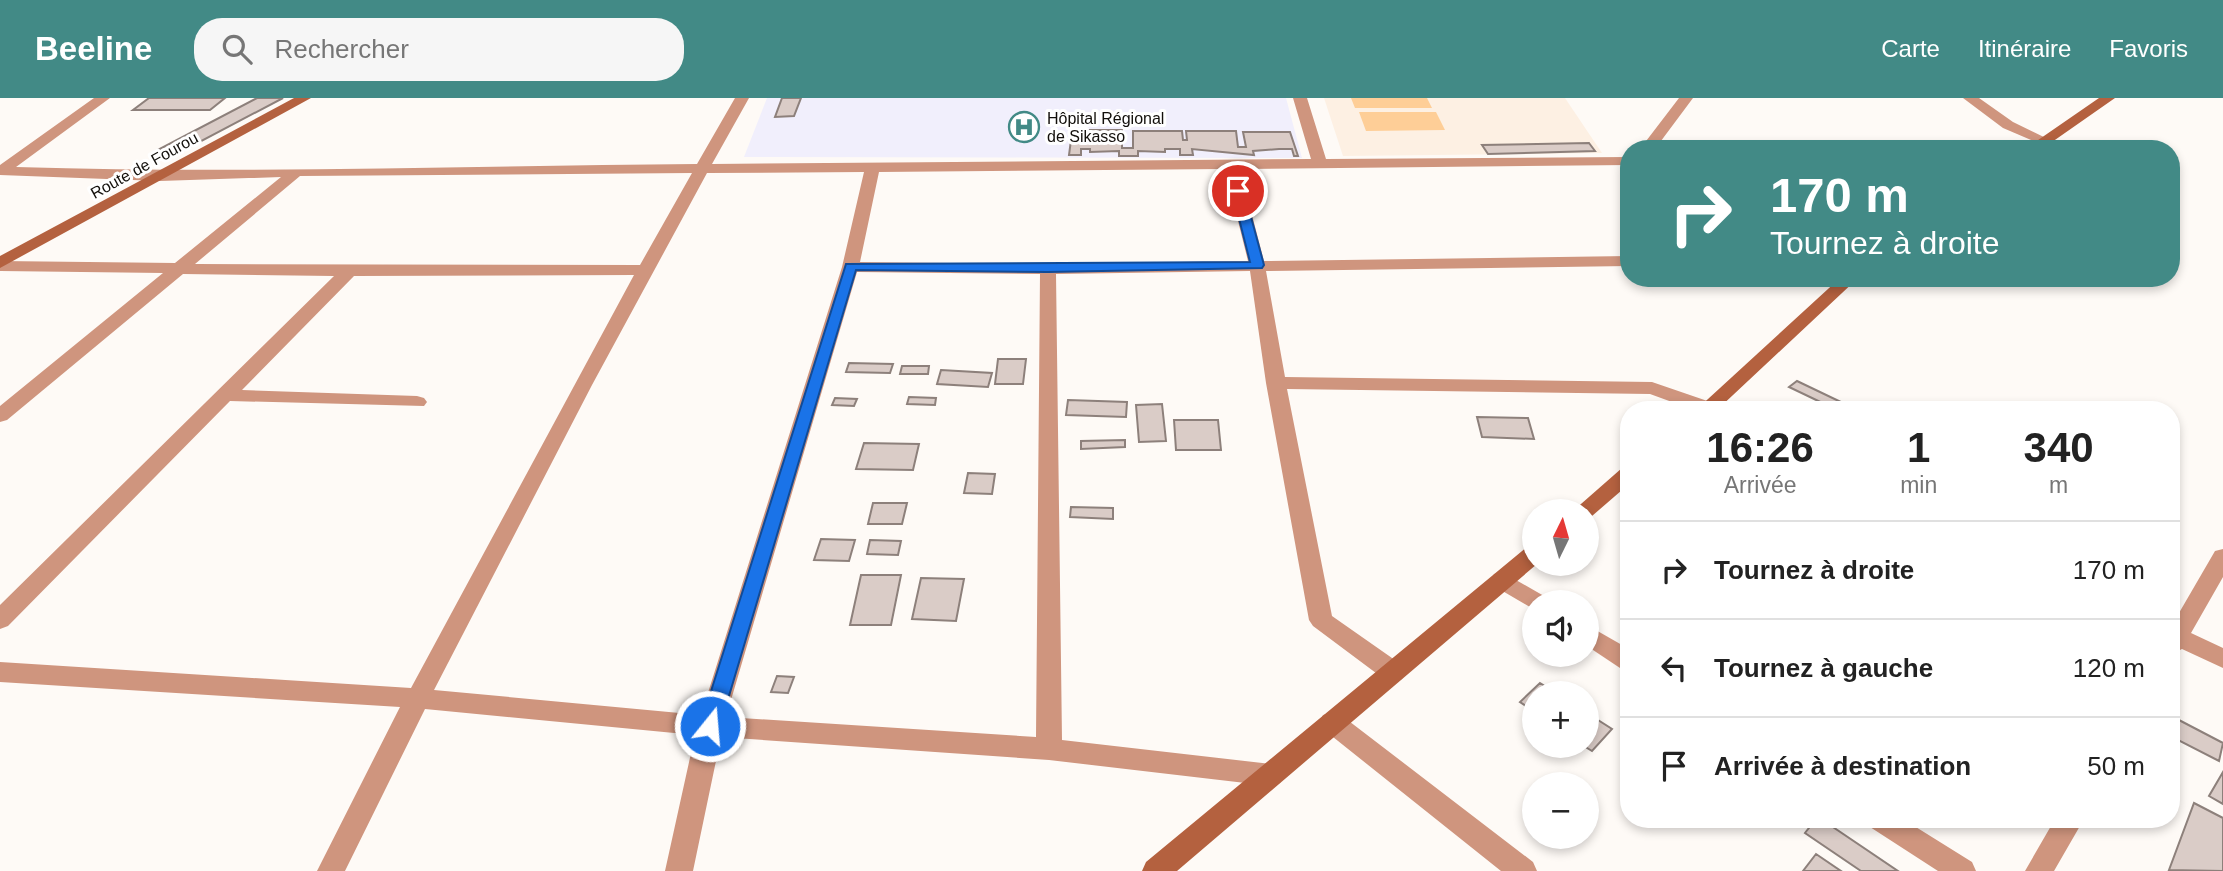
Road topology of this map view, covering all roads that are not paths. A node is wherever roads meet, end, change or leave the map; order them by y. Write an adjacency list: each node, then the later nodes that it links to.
1 (103, 98): 16 (street)
2 (304, 98): 18 (street, Route de Fourou)
3 (742, 98): 15 (street)
4 (1300, 98): 12 (street)
5 (1686, 98): 8 (street)
6 (1970, 98): 9 (street)
7 (2108, 98): 10 (street)
8 (1654, 140)
9 (2031, 140)
10 (2043, 140)
11 (1620, 161): 12 (street)
12 (1320, 165): 13 (street)
13 (1232, 166): 14 (street); 21 (street)
14 (873, 167): 15 (street); 23 (street)
15 (701, 169): 17 (street); 25 (street)
16 (0, 171): 18 (street)
17 (296, 172): 18 (street); 22 (street)
18 (160, 176): 20 (street, Route de Fourou)
19 (1620, 261): 21 (street)
20 (0, 264): 22 (street)
21 (1257, 265): 24 (street); 28 (street)
22 (182, 267): 26 (street); 33 (street)
23 (850, 267): 24 (street); 50 (street)
24 (1048, 269): 51 (street)
25 (646, 270): 26 (street); 48 (street)
26 (349, 271): 29 (street)
27 (1840, 287): 31 (street)
28 (1276, 383): 30 (street); 47 (street)
29 (226, 395): 32 (street); 40 (street)
30 (1687, 401)
31 (1718, 401)
32 (417, 402)
33 (0, 416)
34 (1620, 481): 35 (street)
35 (1598, 499)
36 (2223, 557): 41 (street)
37 (1522, 564): 38 (street)
38 (1502, 580): 39 (street); 47 (street)
39 (1522, 593)
40 (0, 620)
41 (2180, 628)
42 (1599, 642): 44 (street)
43 (2180, 642): 45 (street)
44 (1620, 655)
45 (2223, 659)
46 (0, 672): 48 (street)
47 (1393, 672): 49 (street)
48 (416, 698): 50 (street); 55 (street)
49 (1332, 722): 52 (street); 58 (street)
50 (710, 726): 51 (street); 56 (street)
51 (1049, 749): 52 (street)
52 (1271, 775): 57 (street)
53 (1894, 828): 59 (street)
54 (2065, 828): 60 (street)
55 (331, 871)
56 (680, 871)
57 (1156, 871)
58 (1523, 871)
59 (1962, 871)
60 (2039, 871)

